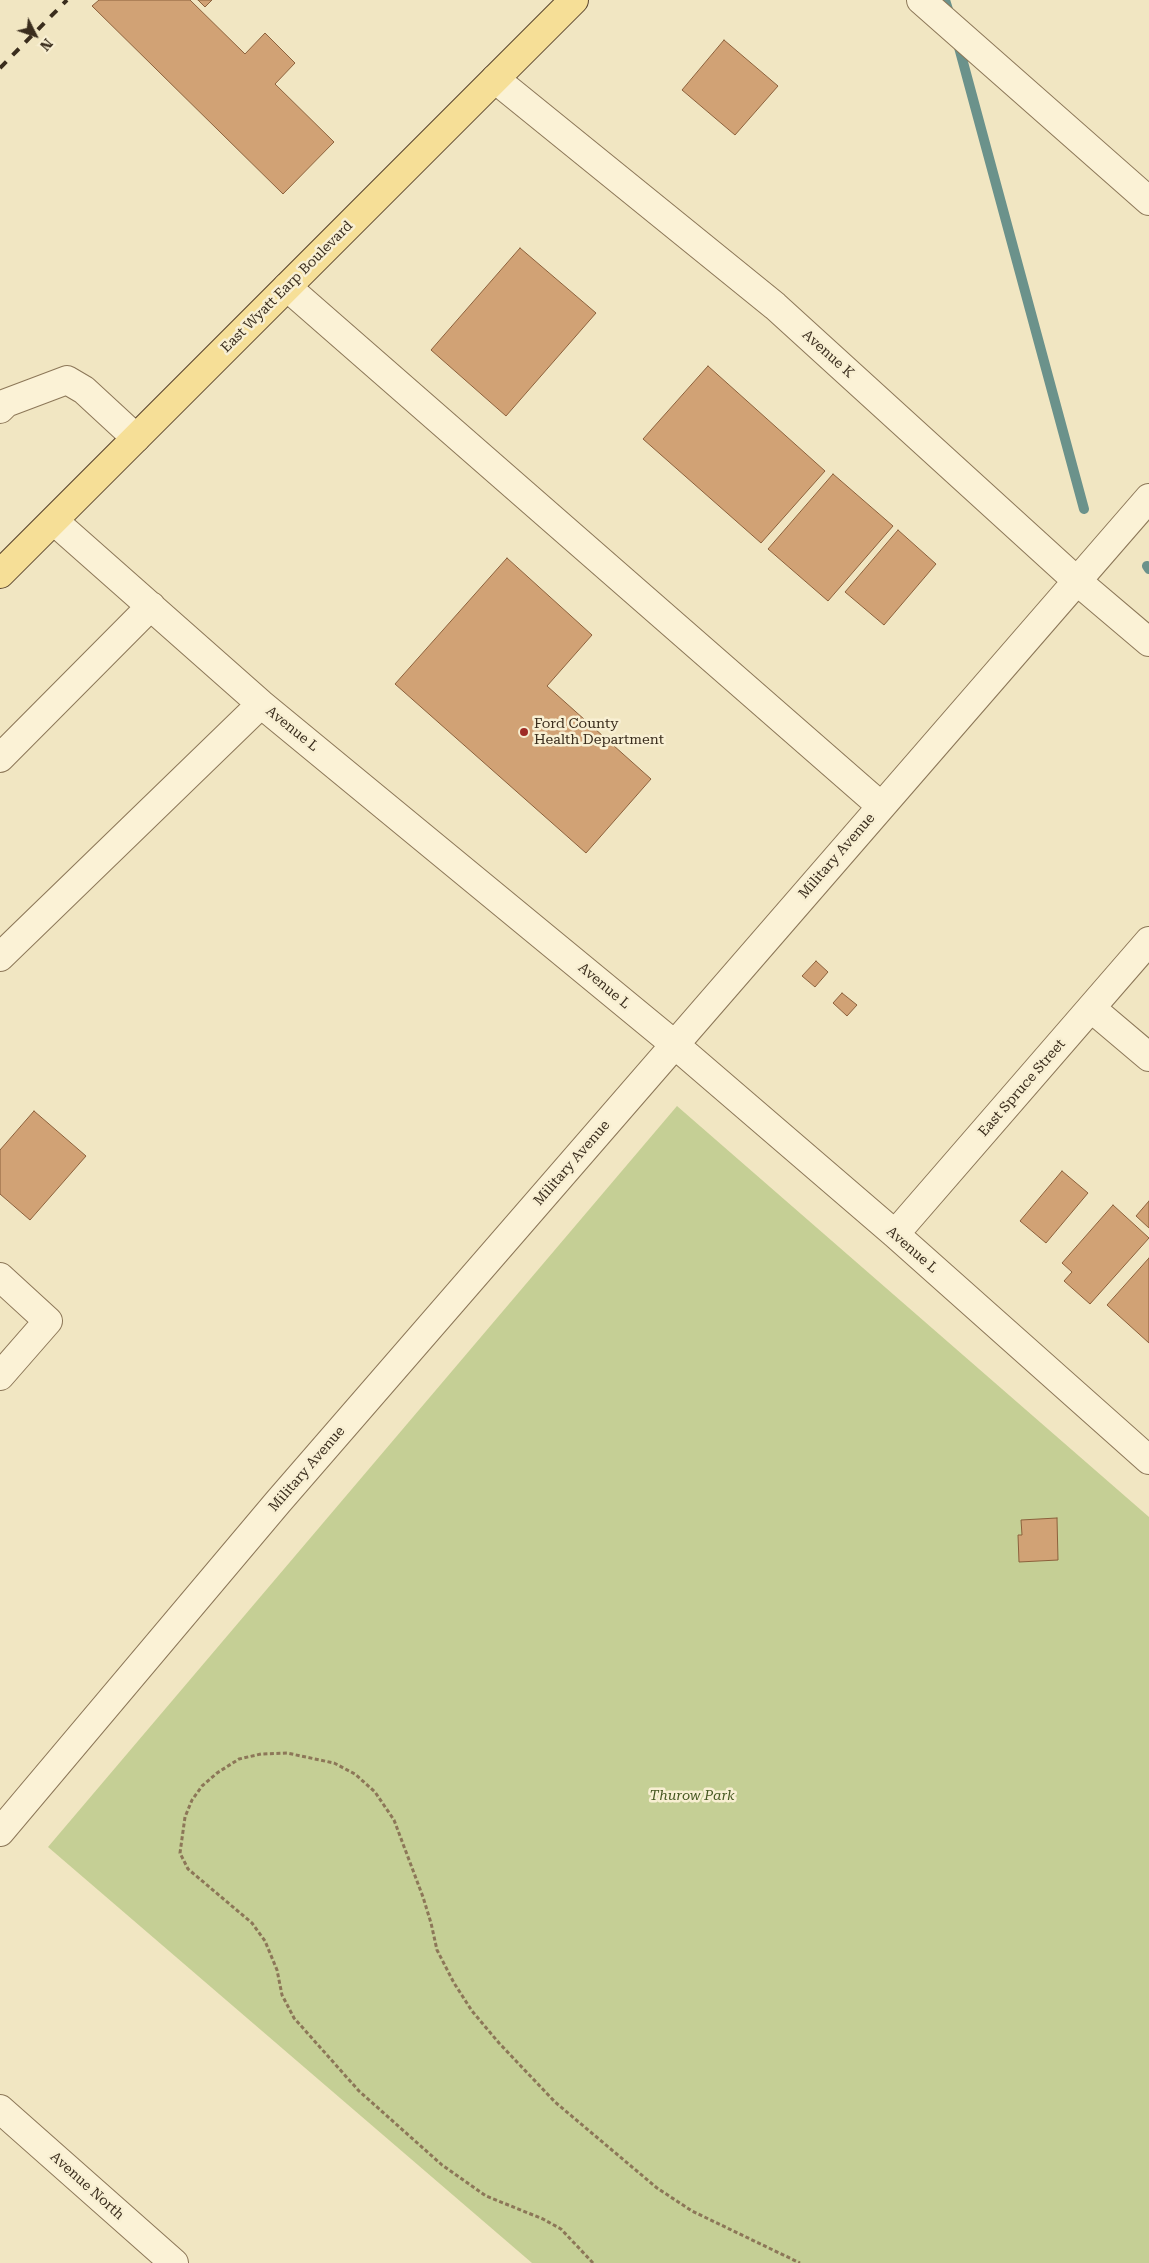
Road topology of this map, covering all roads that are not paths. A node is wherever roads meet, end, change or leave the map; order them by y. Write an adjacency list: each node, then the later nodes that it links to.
1 (574, 0): 3 (main road, East Wyatt Earp Boulevard)
2 (921, 0): 4 (street)
3 (495, 79): 5 (main road, East Wyatt Earp Boulevard); 11 (street, Avenue K)
4 (1149, 201)
5 (287, 287): 7 (main road, East Wyatt Earp Boulevard); 16 (street)
6 (0, 409): 7 (street)
7 (136, 438): 9 (main road, East Wyatt Earp Boulevard)
8 (1149, 498): 11 (street, Military Avenue)
9 (54, 521): 10 (main road, East Wyatt Earp Boulevard); 12 (street, Avenue L)
10 (0, 574)
11 (1077, 581): 13 (street, Avenue K); 16 (street, Military Avenue)
12 (151, 606): 14 (street, Avenue L); 15 (street)
13 (1149, 642)
14 (261, 704): 18 (street); 20 (street, Avenue L)
15 (0, 758)
16 (881, 806): 20 (street, Military Avenue)
17 (1149, 942): 19 (street, East Spruce Street)
18 (0, 957)
19 (1091, 1008): 21 (street); 22 (street, East Spruce Street)
20 (674, 1044): 22 (street, Avenue L); 26 (street, Military Avenue)
21 (1149, 1056)
22 (895, 1234): 25 (street, Avenue L)
23 (0, 1277): 24 (street)
24 (0, 1376)
25 (1149, 1460)
26 (0, 1832)
27 (0, 2109): 28 (street, Avenue North)
28 (174, 2263)

